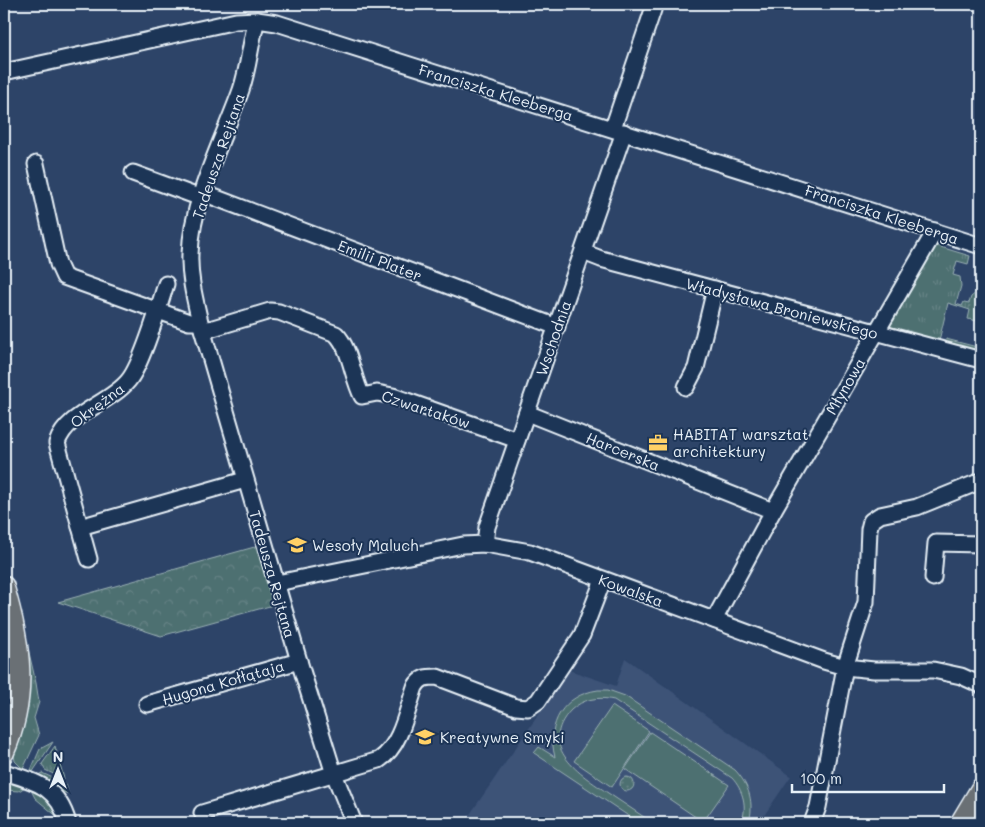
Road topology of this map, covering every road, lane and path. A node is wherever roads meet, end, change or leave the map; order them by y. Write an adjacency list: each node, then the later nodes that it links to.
1 (655, 4): 4 (street, Wschodnia)
2 (257, 20): 3 (street, Franciszka Kleeberga); 4 (street, Franciszka Kleeberga); 7 (street, Tadeusza Rejtana)
3 (4, 72)
4 (619, 130): 8 (street, Franciszka Kleeberga); 10 (street, Wschodnia)
5 (36, 164): 13 (street)
6 (133, 173): 7 (street, Emilii Plater)
7 (202, 195): 14 (street, Tadeusza Rejtana); 15 (street, Emilii Plater)
8 (935, 231): 9 (street, Franciszka Kleeberga); 16 (street, Młynowa)
9 (981, 246)
10 (583, 252): 12 (street, Władysława Broniewskiego); 15 (street, Wschodnia)
11 (166, 284): 13 (street, Okrężna)
12 (715, 289): 16 (street, Władysława Broniewskiego); 18 (street)
13 (157, 311): 14 (street); 24 (street, Okrężna)
14 (202, 327): 20 (street, Czwartaków); 21 (street, Tadeusza Rejtana)
15 (557, 327): 19 (street, Wschodnia)
16 (875, 334): 17 (street, Władysława Broniewskiego); 23 (street, Młynowa)
17 (981, 360)
18 (686, 387)
19 (527, 413): 20 (street, Wschodnia); 23 (street, Harcerska)
20 (517, 440): 25 (street, Wschodnia)
21 (245, 480): 24 (street); 30 (street, Tadeusza Rejtana)
22 (981, 481): 35 (street)
23 (774, 510): 32 (street, Młynowa)
24 (80, 527): 27 (street, Okrężna)
25 (485, 544): 29 (street, Kowalska); 30 (street, Kowalska)
26 (981, 544): 28 (street)
27 (89, 559)
28 (933, 578)
29 (603, 580): 32 (street, Kowalska); 41 (street)
30 (277, 582): 34 (street, Tadeusza Rejtana)
31 (4, 586): 36 (main road)
32 (714, 620): 35 (street, Kowalska)
33 (4, 656): 36 (main road)
34 (298, 660): 38 (street, Hugona Kołłątaja); 41 (street, Tadeusza Rejtana)
35 (845, 667): 37 (street, Kowalska); 47 (street)
36 (20, 670): 39 (main road)
37 (981, 685)
38 (147, 704)
39 (5, 751): 42 (street)
40 (4, 772): 42 (street)
41 (334, 774): 44 (street); 46 (street, Tadeusza Rejtana)
42 (24, 778): 45 (street)
43 (981, 788): 48 (main road)
44 (202, 813)
45 (68, 823)
46 (354, 823)
47 (812, 823)
48 (960, 823)

